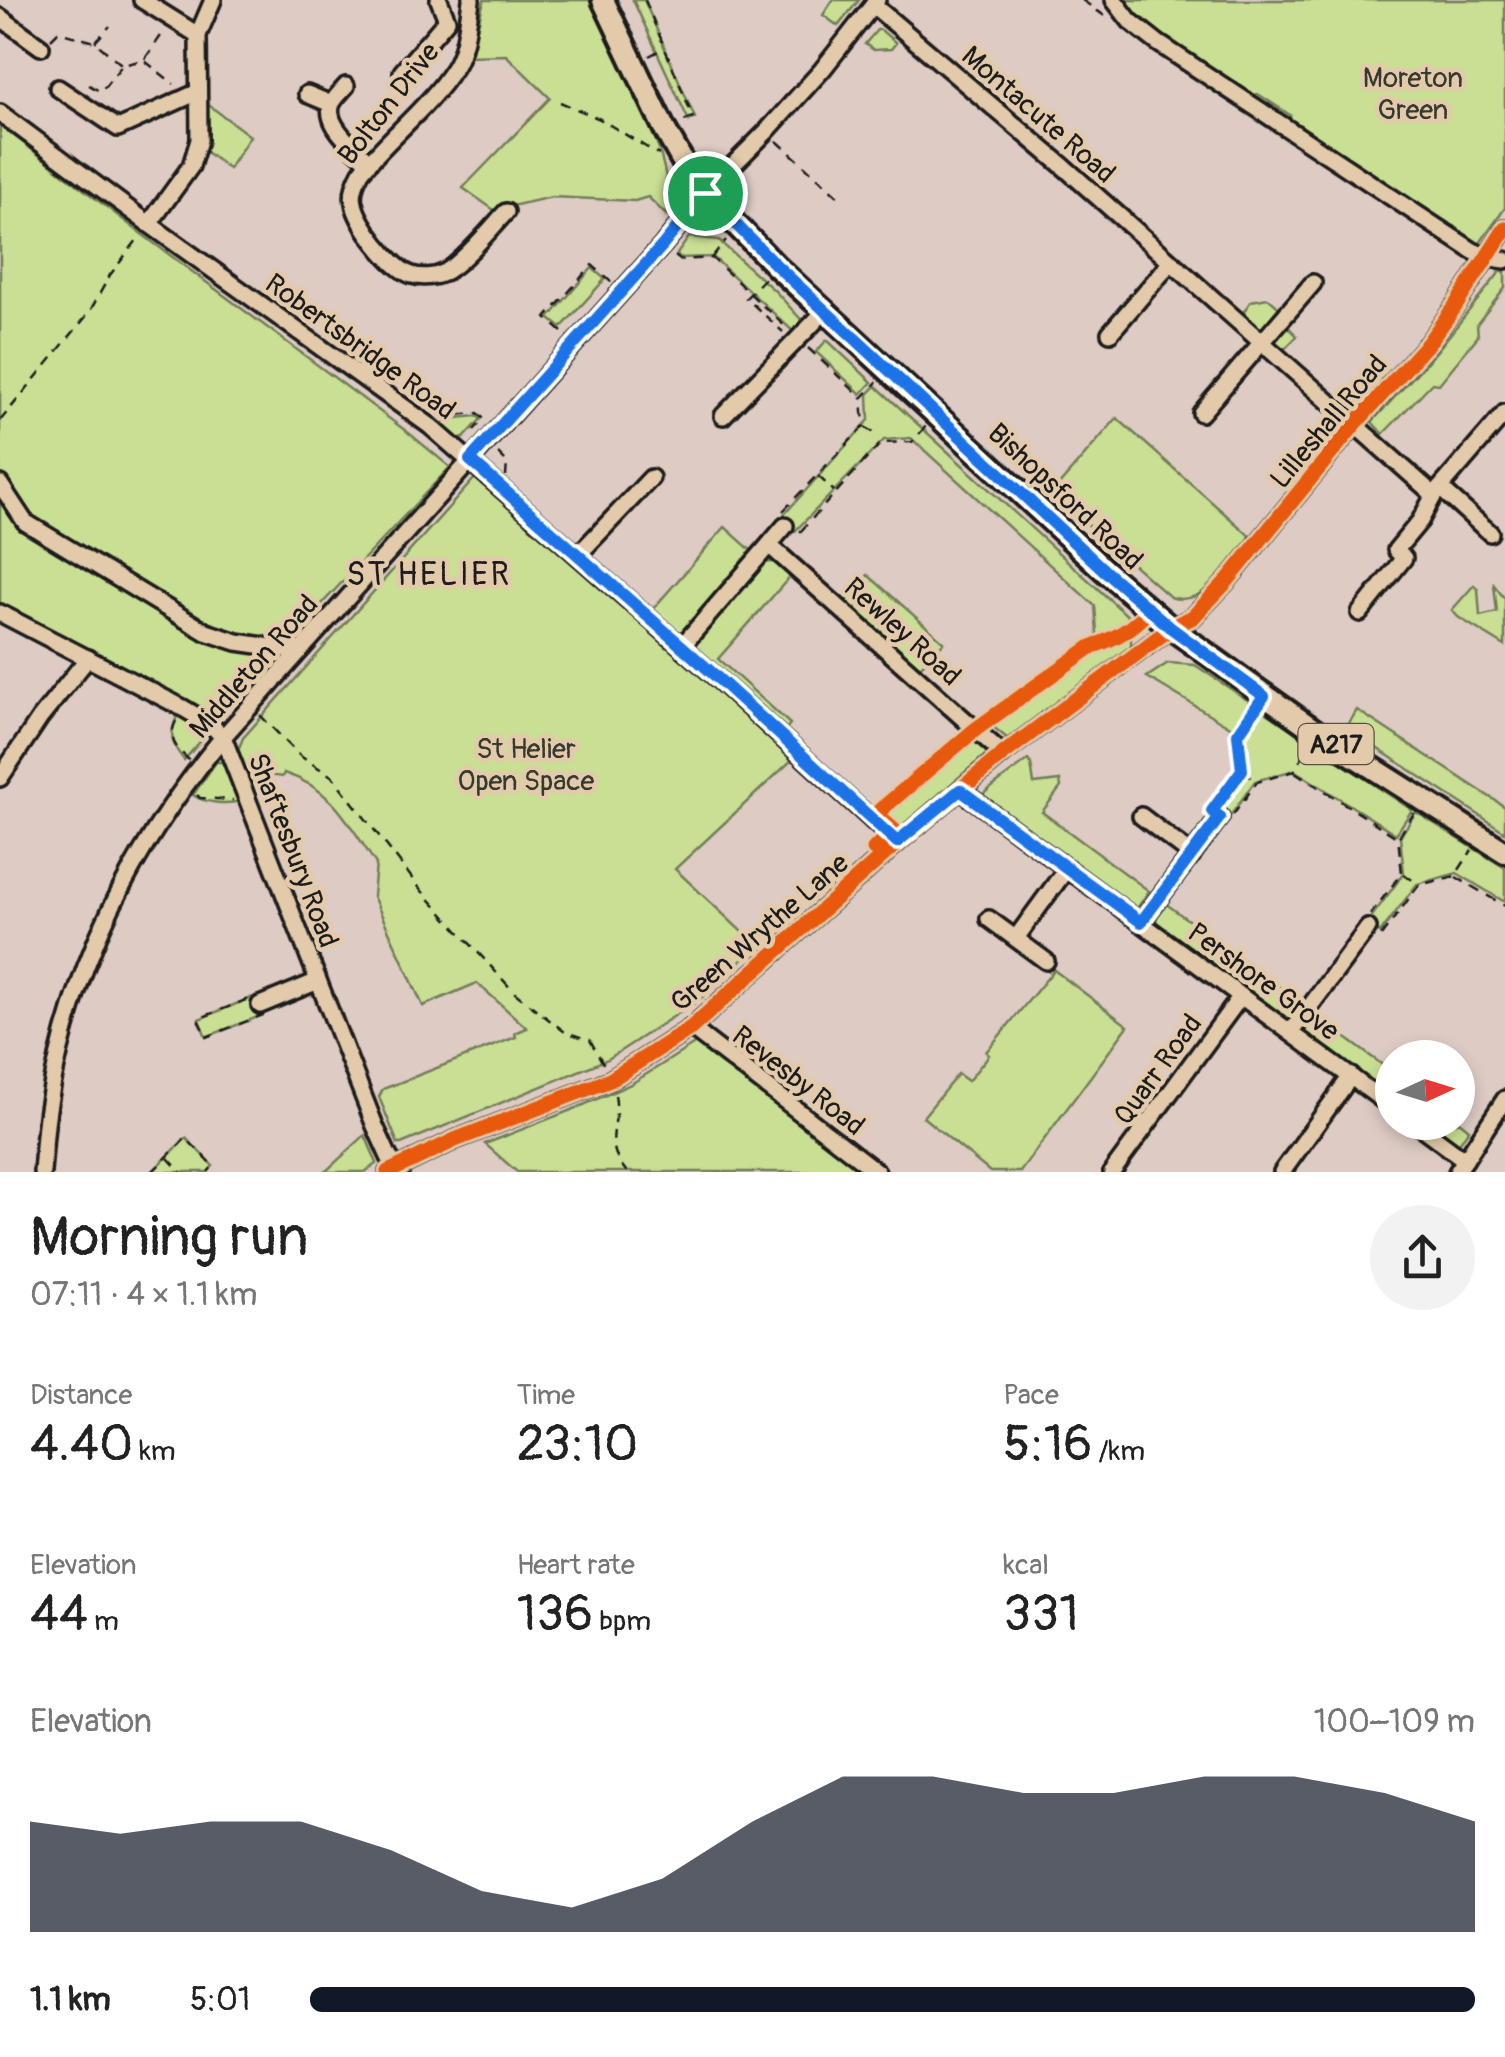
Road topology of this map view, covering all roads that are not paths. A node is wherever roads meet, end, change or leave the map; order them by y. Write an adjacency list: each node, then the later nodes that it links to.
1 (142, 0): 9 (street)
2 (213, 0): 9 (street)
3 (438, 0): 11 (street)
4 (471, 0): 20 (street, Bolton Drive)
5 (604, 0): 21 (main road, Bishopsford Road / A217)
6 (875, 2): 21 (street, Middleton Road); 27 (street, Montacute Road)
7 (1117, 4): 25 (street)
8 (0, 17): 10 (street)
9 (198, 35): 15 (street)
10 (41, 48)
11 (402, 72)
12 (89, 86): 17 (street)
13 (346, 86): 18 (street)
14 (58, 88): 17 (street)
15 (194, 94): 17 (street); 23 (street)
16 (308, 94): 18 (street)
17 (77, 102)
18 (331, 104): 20 (street)
19 (0, 113): 23 (street, Robertsbridge Road)
20 (369, 162): 22 (street, Bolton Drive)
21 (705, 193): 29 (main road, Bishopsford Road / A217); 36 (street, Middleton Road)
22 (506, 212)
23 (149, 224): 36 (street, Robertsbridge Road)
24 (1505, 229): 25 (street, Lilleshall Road)
25 (1487, 257): 26 (street); 35 (street, Lilleshall Road)
26 (1505, 260)
27 (1171, 262): 30 (street); 31 (street, Montacute Road)
28 (1313, 282): 31 (street)
29 (825, 311): 34 (street); 46 (main road, Bishopsford Road / A217)
30 (1110, 333)
31 (1262, 342): 32 (street); 35 (street, Montacute Road)
32 (1201, 413)
33 (1505, 413): 39 (street)
34 (723, 416)
35 (1354, 425): 39 (street, Montacute Road); 46 (street, Lilleshall Road)
36 (470, 460): 43 (street, Robertsbridge Road); 48 (street, Middleton Road)
37 (652, 478): 43 (street)
38 (0, 484): 48 (street)
39 (1437, 492): 41 (street, Montacute Road); 45 (street)
40 (785, 526): 42 (street)
41 (1490, 533)
42 (769, 545): 47 (street); 51 (street, Rewley Road)
43 (578, 555): 47 (street, Robertsbridge Road)
44 (0, 613): 49 (street)
45 (1360, 613)
46 (1171, 628): 51 (street, Green Wrythe Lane); 57 (main road, Bishopsford Road / A217)
47 (682, 646): 56 (street, Robertsbridge Road)
48 (299, 651): 50 (street, Middleton Road)
49 (88, 658): 50 (street); 52 (street)
50 (223, 737): 65 (street, Shaftesbury Road); 76 (street, Middleton Road)
51 (1003, 754): 53 (street, Green Wrythe Lane)
52 (0, 778)
53 (960, 790): 56 (street, Green Wrythe Lane); 59 (street, Pershore Grove)
54 (1142, 816): 58 (street)
55 (1220, 817): 58 (street)
56 (897, 842): 68 (street, Green Wrythe Lane)
57 (1505, 852)
58 (1192, 855): 61 (street)
59 (1067, 868): 61 (street, Pershore Grove); 63 (street)
60 (989, 919): 63 (street)
61 (1141, 922): 66 (street, Pershore Grove)
62 (1368, 928): 69 (street)
63 (1016, 938): 64 (street)
64 (1046, 961)
65 (318, 981): 67 (street, Shaftesbury Road); 75 (street, Shaftesbury Road)
66 (1241, 996): 69 (street, Pershore Grove); 78 (street, Quarr Road)
67 (260, 1005)
68 (691, 1028): 75 (street, Green Wrythe Lane); 77 (street, Revesby Road)
69 (1291, 1032): 70 (street, Pershore Grove)
70 (1351, 1076): 71 (street, Pershore Grove); 79 (street)
71 (1375, 1094)
72 (1505, 1099): 74 (street)
73 (1433, 1140): 74 (street)
74 (1461, 1166)
75 (395, 1170)
76 (42, 1172)
77 (876, 1172)
78 (1112, 1172)
79 (1282, 1172)

